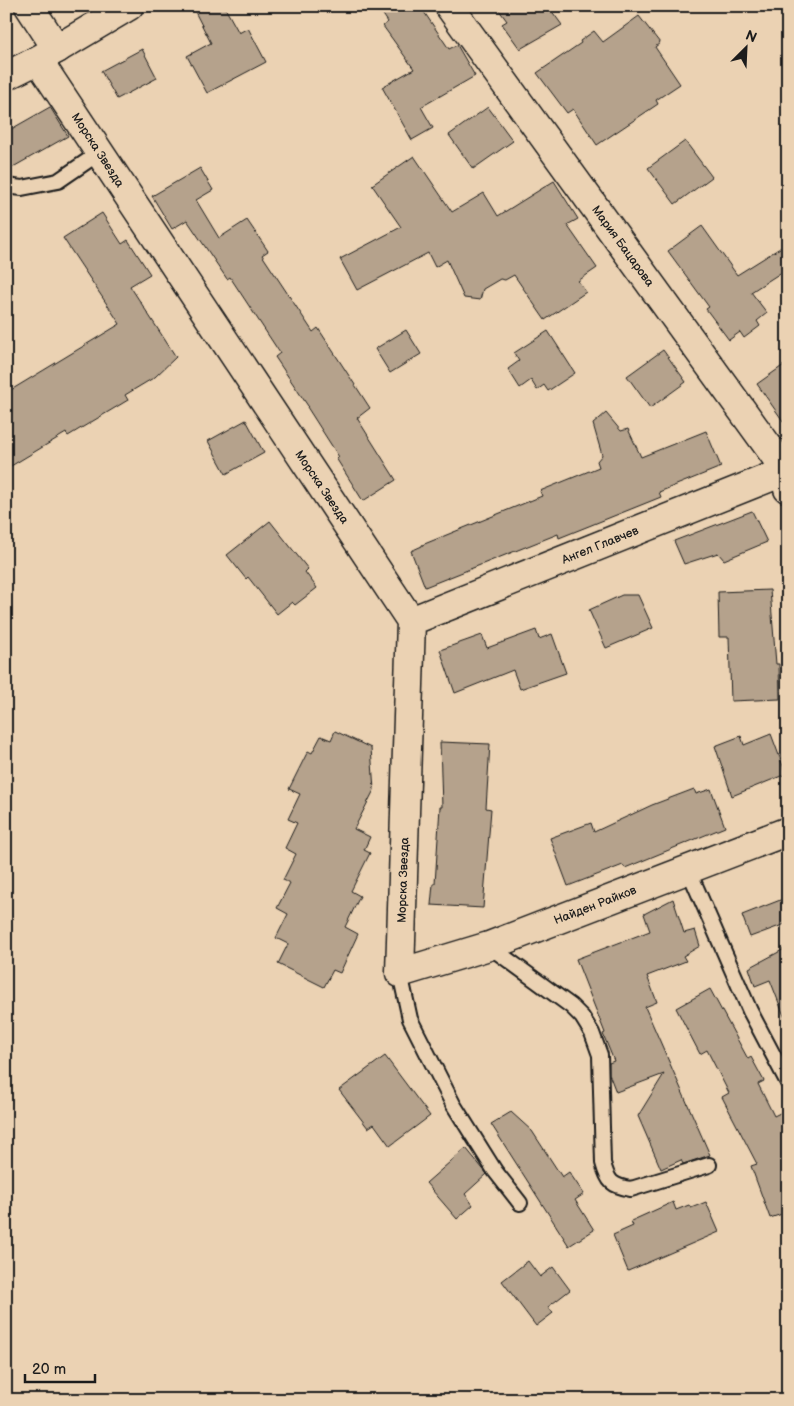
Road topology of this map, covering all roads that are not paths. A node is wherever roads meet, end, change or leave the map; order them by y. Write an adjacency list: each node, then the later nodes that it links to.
1 (29, 6): 4 (street, Морска Звезда)
2 (129, 6): 4 (street)
3 (449, 6): 8 (street, Мария Бацарова)
4 (47, 54): 5 (street); 6 (street, Морска Звезда)
5 (6, 76)
6 (99, 153): 7 (lane); 9 (street, Морска Звезда)
7 (6, 186)
8 (787, 477): 9 (street, Ангел Главчев)
9 (411, 621): 13 (street, Морска Звезда)
10 (788, 830): 11 (street, Найден Райков)
11 (688, 869): 12 (street, Найден Райков); 14 (lane)
12 (488, 946): 13 (street, Найден Райков); 15 (lane)
13 (400, 973): 16 (lane)
14 (788, 1083)
15 (709, 1165)
16 (520, 1203)

